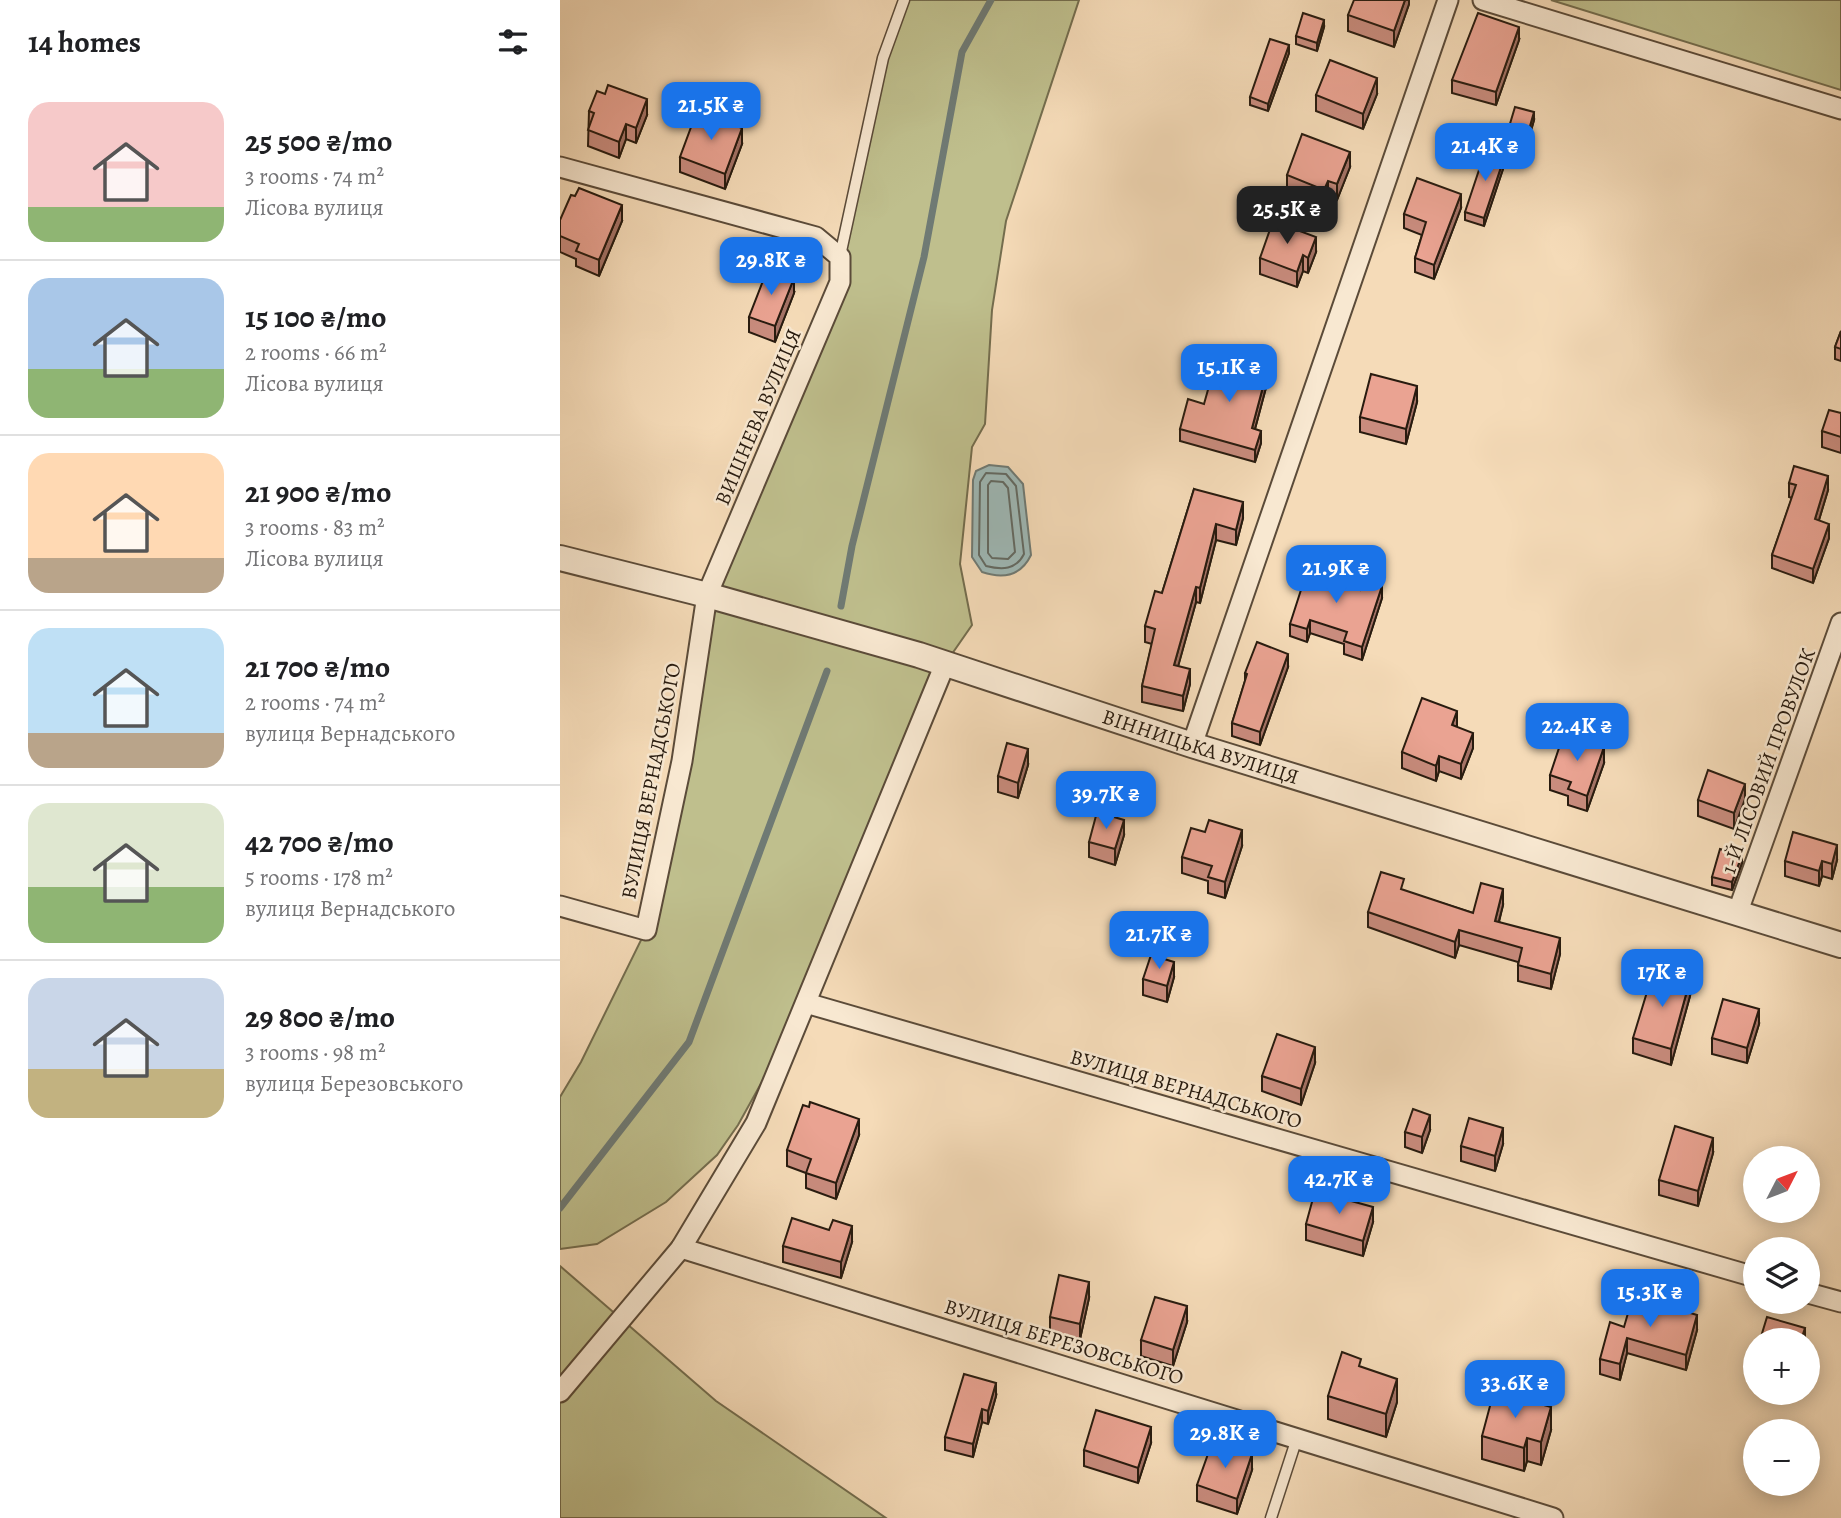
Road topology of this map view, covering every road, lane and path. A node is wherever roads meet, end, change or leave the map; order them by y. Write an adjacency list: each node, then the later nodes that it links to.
1 (904, 0): 6 (lane)
2 (1448, 0): 11 (street)
3 (1483, 0): 4 (street)
4 (1841, 109)
5 (560, 167): 6 (street)
6 (840, 257): 8 (street, ВИШНЕВА ВУЛИЦЯ)
7 (560, 558): 8 (street, ВІННИЦЬКА ВУЛИЦЯ)
8 (707, 595): 10 (street, ВІННИЦЬКА ВУЛИЦЯ); 12 (street, ВУЛИЦЯ ВЕРНАДСЬКОГО)
9 (1841, 624): 13 (street, 1-Й ЛІСОВИЙ ПРОВУЛОК)
10 (945, 664): 11 (street, ВІННИЦЬКА ВУЛИЦЯ); 15 (street)
11 (1192, 745): 13 (street, ВІННИЦЬКА ВУЛИЦЯ)
12 (560, 906)
13 (1737, 914): 14 (street, ВІННИЦЬКА ВУЛИЦЯ)
14 (1841, 945)
15 (806, 1003): 16 (street); 17 (street, ВУЛИЦЯ ВЕРНАДСЬКОГО)
16 (681, 1248): 20 (street); 21 (street, ВУЛИЦЯ БЕРЕЗОВСЬКОГО)
17 (1743, 1275)
18 (1820, 1296): 19 (street)
19 (1841, 1302)
20 (560, 1392)
21 (1297, 1438): 22 (lane); 23 (street, ВУЛИЦЯ БЕРЕЗОВСЬКОГО)
22 (1271, 1518)
23 (1553, 1518)

